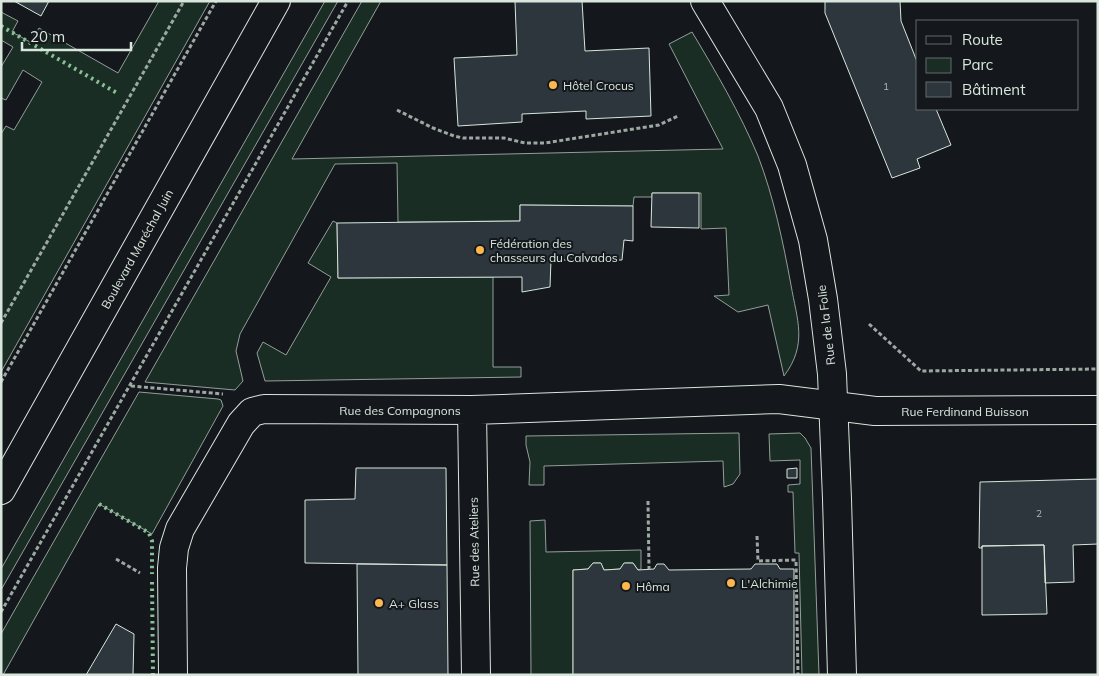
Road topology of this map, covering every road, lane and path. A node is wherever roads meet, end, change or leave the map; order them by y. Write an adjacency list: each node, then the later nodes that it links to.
1 (184, 1): 8 (path)
2 (216, 1): 11 (path)
3 (348, 1): 12 (path)
4 (705, 1): 14 (street, Rue de la Folie)
5 (276, 3): 17 (street, Boulevard Maréchal Juin)
6 (397, 110): 7 (path)
7 (678, 116)
8 (1, 323)
9 (869, 324): 10 (path)
10 (1098, 369)
11 (1, 382)
12 (130, 386): 13 (path); 23 (path)
13 (227, 394)
14 (833, 406): 15 (street, Rue des Compagnons); 16 (street, Rue Ferdinand Buisson); 27 (street, Rue de la Folie)
15 (472, 410): 24 (street, Rue des Compagnons); 25 (street, Rue des Ateliers)
16 (1098, 410)
17 (1, 490)
18 (648, 501): 21 (path)
19 (757, 536): 26 (path)
20 (116, 559): 22 (path)
21 (649, 569)
22 (148, 577)
23 (1, 612)
24 (173, 675)
25 (476, 675)
26 (798, 675)
27 (842, 675)

